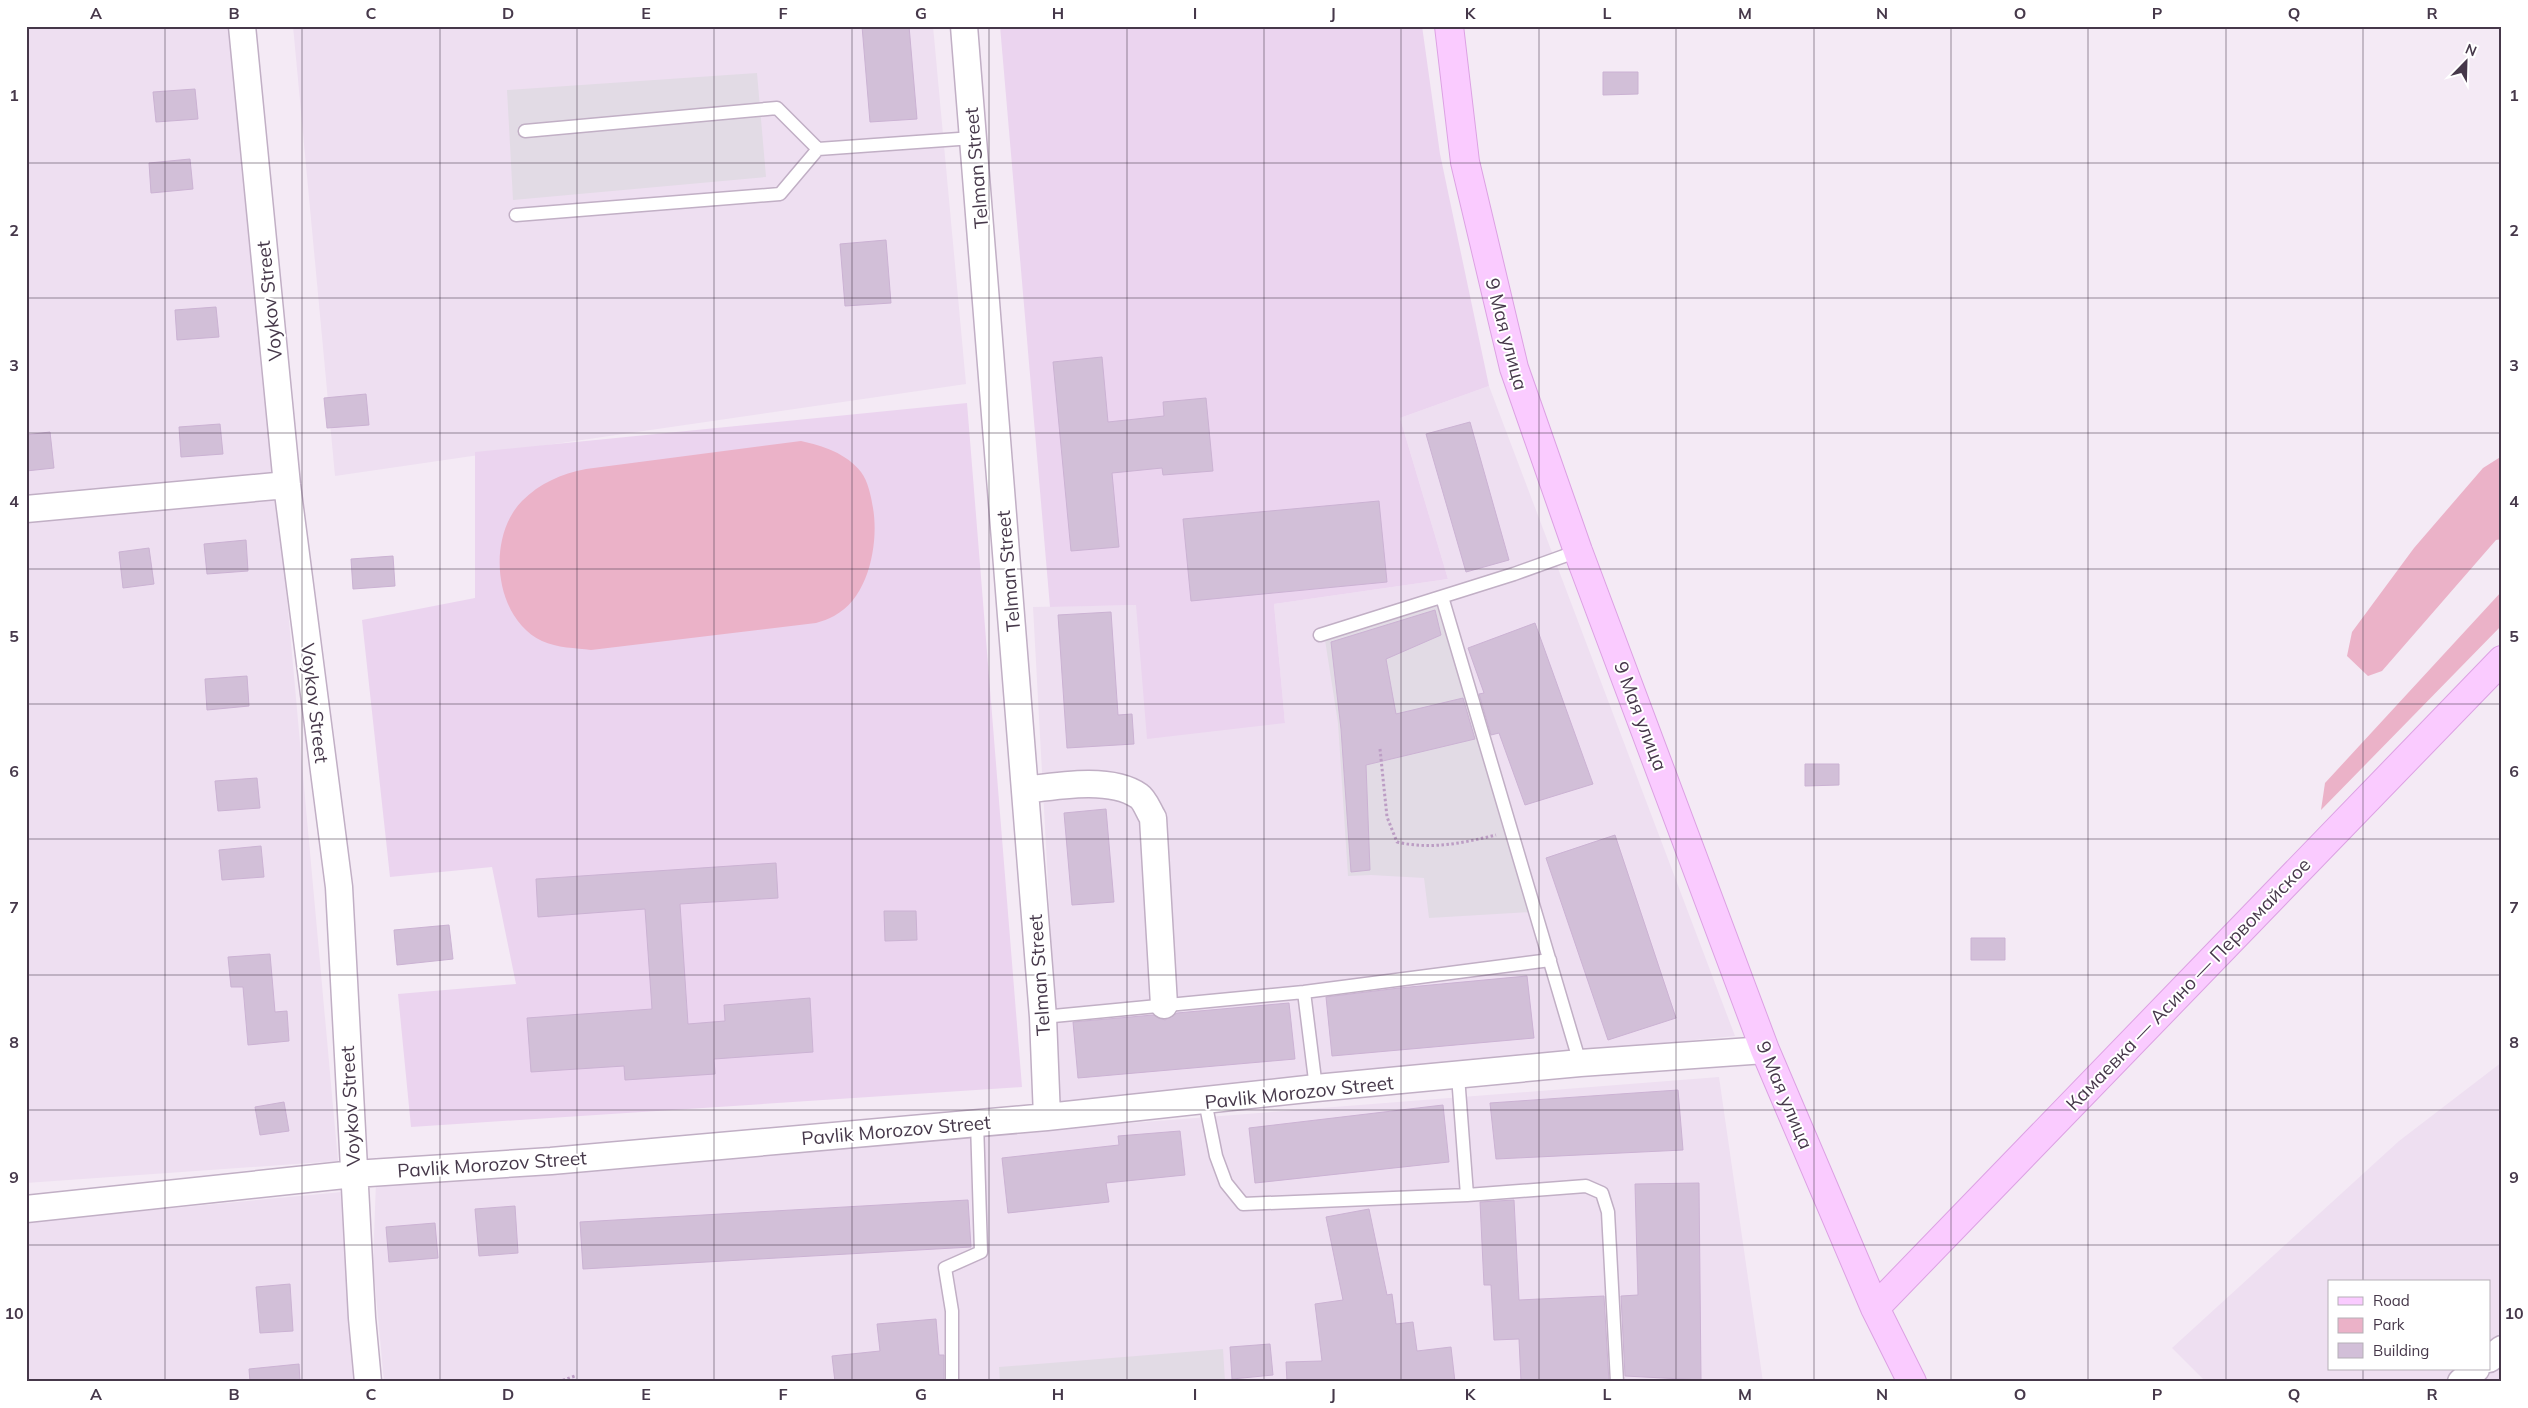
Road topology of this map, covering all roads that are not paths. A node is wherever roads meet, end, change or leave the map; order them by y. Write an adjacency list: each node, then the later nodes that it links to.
1 (242, 26): 8 (street, Voykov Street)
2 (964, 26): 5 (street, Telman Street)
3 (1448, 26): 10 (main road, 9 Мая улица)
4 (525, 131): 6 (lane)
5 (973, 138): 6 (lane); 14 (street, Telman Street)
6 (818, 149): 7 (lane)
7 (516, 215)
8 (287, 485): 9 (street); 26 (street, Voykov Street)
9 (26, 509)
10 (1578, 551): 11 (lane); 19 (main road, 9 Мая улица)
11 (1442, 597): 12 (lane); 15 (lane)
12 (1320, 635)
13 (2502, 660): 29 (main road, Камаевка — Асино — Первомайское)
14 (1025, 790): 17 (street); 18 (street, Telman Street)
15 (1550, 960): 16 (lane); 20 (lane)
16 (1304, 992): 17 (lane); 22 (lane)
17 (1164, 1006): 18 (lane)
18 (1043, 1017): 24 (street, Telman Street)
19 (1765, 1050): 20 (street, Pavlik Morozov Street); 29 (main road, 9 Мая улица)
20 (1580, 1063): 21 (street, Pavlik Morozov Street)
21 (1458, 1076): 22 (street, Pavlik Morozov Street); 27 (lane)
22 (1316, 1088): 23 (street, Pavlik Morozov Street)
23 (1205, 1101): 24 (street, Pavlik Morozov Street); 27 (lane)
24 (1047, 1117): 25 (street, Pavlik Morozov Street)
25 (977, 1122): 26 (street, Pavlik Morozov Street); 34 (lane)
26 (354, 1174): 28 (street, Pavlik Morozov Street); 33 (street, Voykov Street)
27 (1468, 1195): 35 (lane)
28 (26, 1209)
29 (1875, 1308): 36 (main road, 9 Мая улица)
30 (2502, 1349): 31 (street)
31 (2490, 1358)
32 (2475, 1370): 37 (street)
33 (368, 1382)
34 (952, 1382)
35 (1617, 1382)
36 (1912, 1382)
37 (2461, 1382)

